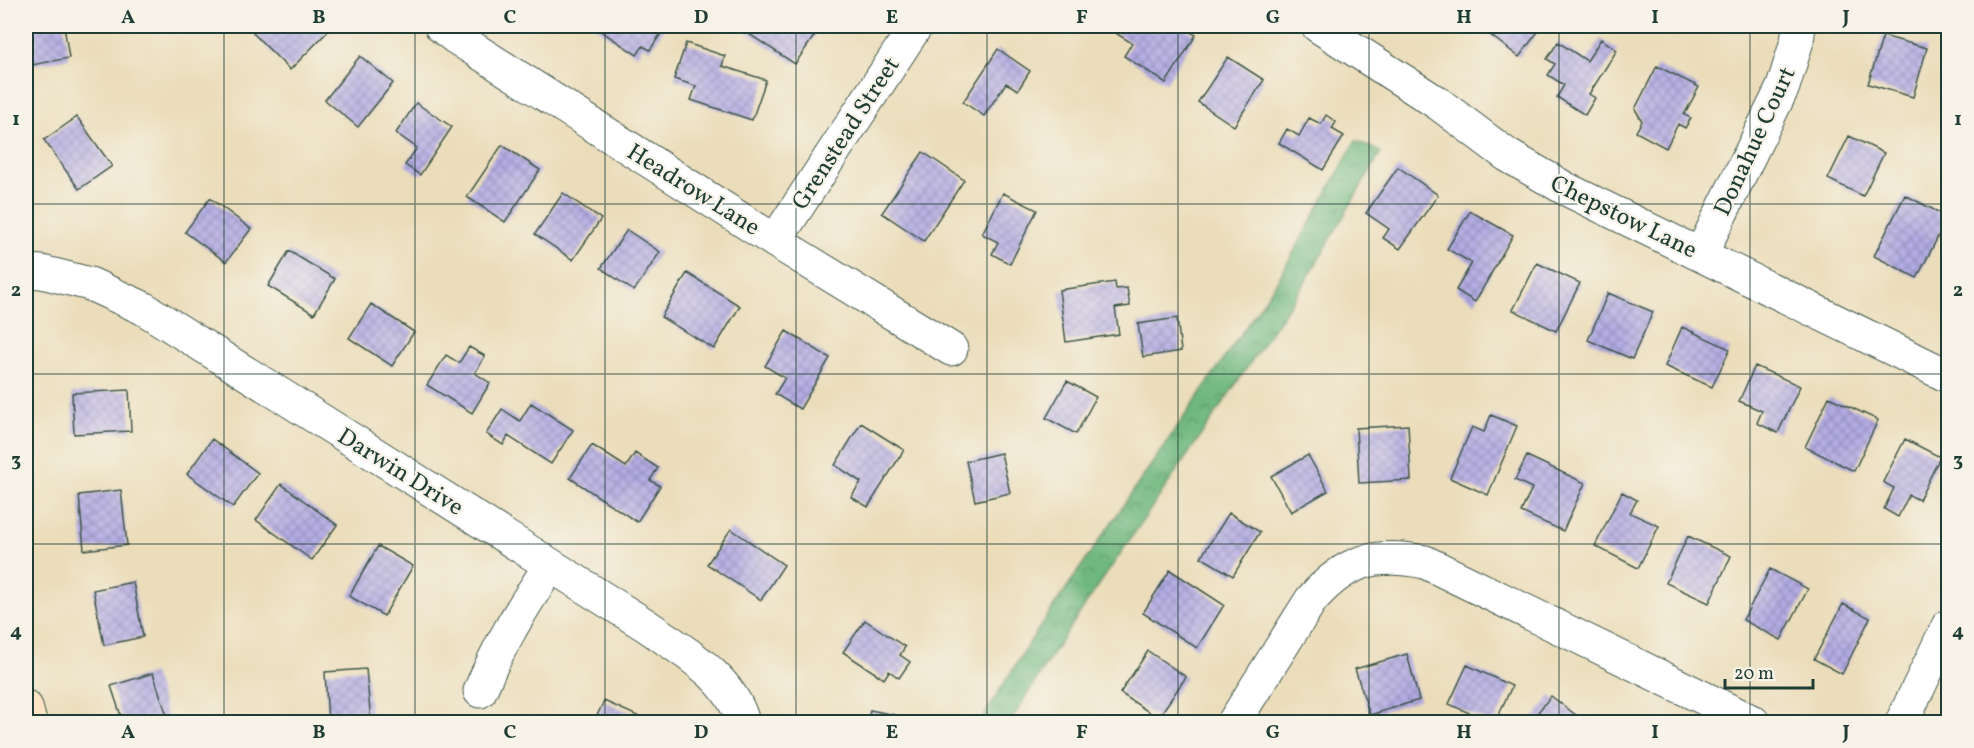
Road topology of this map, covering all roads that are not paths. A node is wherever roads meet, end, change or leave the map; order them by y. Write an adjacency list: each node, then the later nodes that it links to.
1 (441, 26): 5 (street, Headrow Lane)
2 (916, 26): 5 (street, Grenstead Street)
3 (1318, 26): 6 (street, Chepstow Lane)
4 (1799, 26): 6 (street, Donahue Court)
5 (775, 240): 8 (street, Headrow Lane)
6 (1701, 254): 9 (street, Chepstow Lane)
7 (26, 271): 10 (street, Darwin Drive)
8 (951, 349)
9 (1948, 376)
10 (550, 566): 12 (street); 15 (street, Darwin Drive)
11 (1948, 626): 18 (street)
12 (480, 691)
13 (26, 707): 14 (main road)
14 (30, 723)
15 (743, 723)
16 (1234, 723): 17 (street)
17 (1753, 723)
18 (1902, 723)

